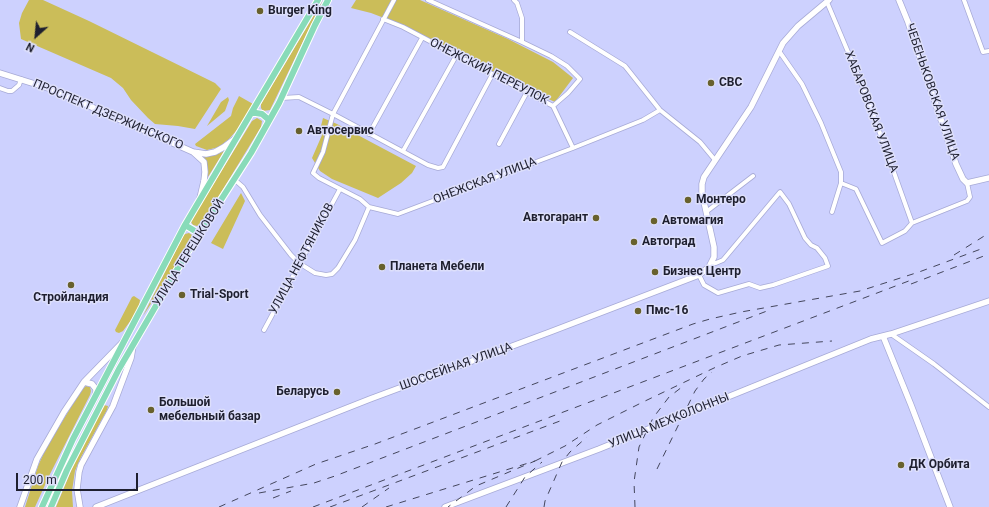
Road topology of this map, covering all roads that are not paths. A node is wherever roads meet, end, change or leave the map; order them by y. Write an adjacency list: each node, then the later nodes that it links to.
1 (318, 0): 24 (main road, УЛИЦА ТЕРЕШКОВОЙ)
2 (328, 0): 21 (main road, УЛИЦА ТЕРЕШКОВОЙ)
3 (394, 0): 9 (street)
4 (428, 0): 12 (street)
5 (514, 0): 12 (street)
6 (899, 0): 38 (street, ЧЕБЕНЬКОВСКАЯ УЛИЦА)
7 (964, 0): 14 (street)
8 (828, 1): 13 (street); 44 (street, ХАБАРОВСКАЯ УЛИЦА)
9 (383, 19): 11 (street, ОНЕЖСКИЙ ПЕРЕУЛОК); 25 (street)
10 (570, 32): 23 (street)
11 (422, 38): 15 (street, ОНЕЖСКИЙ ПЕРЕУЛОК); 27 (street)
12 (522, 42): 22 (street)
13 (779, 51): 33 (street); 37 (street)
14 (989, 51)
15 (456, 56): 17 (street, ОНЕЖСКИЙ ПЕРЕУЛОК); 32 (street)
16 (0, 73): 18 (street, ПРОСПЕКТ ДЗЕРЖИНСКОГО)
17 (492, 75): 20 (street, ОНЕЖСКИЙ ПЕРЕУЛОК); 32 (street)
18 (21, 79): 19 (street); 31 (street, ПРОСПЕКТ ДЗЕРЖИНСКОГО)
19 (0, 88)
20 (527, 92): 22 (street, ОНЕЖСКИЙ ПЕРЕУЛОК); 29 (street)
21 (282, 98): 25 (street); 26 (main road, УЛИЦА ТЕРЕШКОВОЙ)
22 (553, 106): 30 (street, ОНЕЖСКИЙ ПЕРЕУЛОК)
23 (660, 110): 30 (street, ОНЕЖСКАЯ УЛИЦА); 33 (street)
24 (252, 113): 26 (main road); 28 (main road, УЛИЦА ТЕРЕШКОВОЙ)
25 (333, 114): 27 (street); 39 (street, ОНЕЖСКАЯ УЛИЦА)
26 (269, 120): 36 (main road, УЛИЦА ТЕРЕШКОВОЙ)
27 (369, 134): 32 (street)
28 (238, 136): 31 (street); 40 (main road, УЛИЦА ТЕРЕШКОВОЙ)
29 (499, 144)
30 (573, 148): 41 (street, ОНЕЖСКАЯ УЛИЦА)
31 (193, 152): 40 (street)
32 (403, 152)
33 (715, 160): 42 (street)
34 (753, 176): 42 (street)
35 (989, 178): 38 (street)
36 (235, 180): 46 (main road, УЛИЦА ТЕРЕШКОВОЙ); 47 (street)
37 (841, 183): 43 (street); 44 (street)
38 (967, 183): 44 (street)
39 (340, 189): 41 (street, ОНЕЖСКАЯ УЛИЦА); 47 (street, УЛИЦА НЕФТЯНИКОВ)
40 (200, 200): 45 (main road, УЛИЦА ТЕРЕШКОВОЙ)
41 (369, 207): 47 (street)
42 (706, 212): 48 (street)
43 (832, 212)
44 (912, 224)
45 (185, 225): 46 (main road); 51 (main road, УЛИЦА ТЕРЕШКОВОЙ)
46 (200, 234): 53 (main road, УЛИЦА ТЕРЕШКОВОЙ)
47 (299, 263): 52 (street, УЛИЦА НЕФТЯНИКОВ)
48 (712, 263): 49 (street, ШОССЕЙНАЯ УЛИЦА); 49 (street)
49 (699, 275): 67 (street, ШОССЕЙНАЯ УЛИЦА)
50 (989, 301): 54 (street, УЛИЦА МЕХКОЛОННЫ)
51 (132, 327): 53 (main road); 56 (main road, УЛИЦА ТЕРЕШКОВОЙ)
52 (264, 330)
53 (140, 332): 57 (main road, УЛИЦА ТЕРЕШКОВОЙ)
54 (892, 334): 55 (street, УЛИЦА МЕХКОЛОННЫ); 62 (street)
55 (883, 336): 68 (street, УЛИЦА МЕХКОЛОННЫ); 69 (street)
56 (125, 340): 58 (street); 59 (main road, УЛИЦА ТЕРЕШКОВОЙ)
57 (134, 344): 60 (main road, УЛИЦА ТЕРЕШКОВОЙ); 61 (street)
58 (84, 382): 59 (street); 64 (street)
59 (96, 393): 63 (main road, УЛИЦА ТЕРЕШКОВОЙ)
60 (104, 399): 61 (street); 65 (main road, УЛИЦА ТЕРЕШКОВОЙ)
61 (113, 406): 66 (street)
62 (989, 407)
63 (43, 505)
64 (20, 507)
65 (51, 507)
66 (80, 507)
67 (96, 507)
68 (445, 507)
69 (950, 507)

